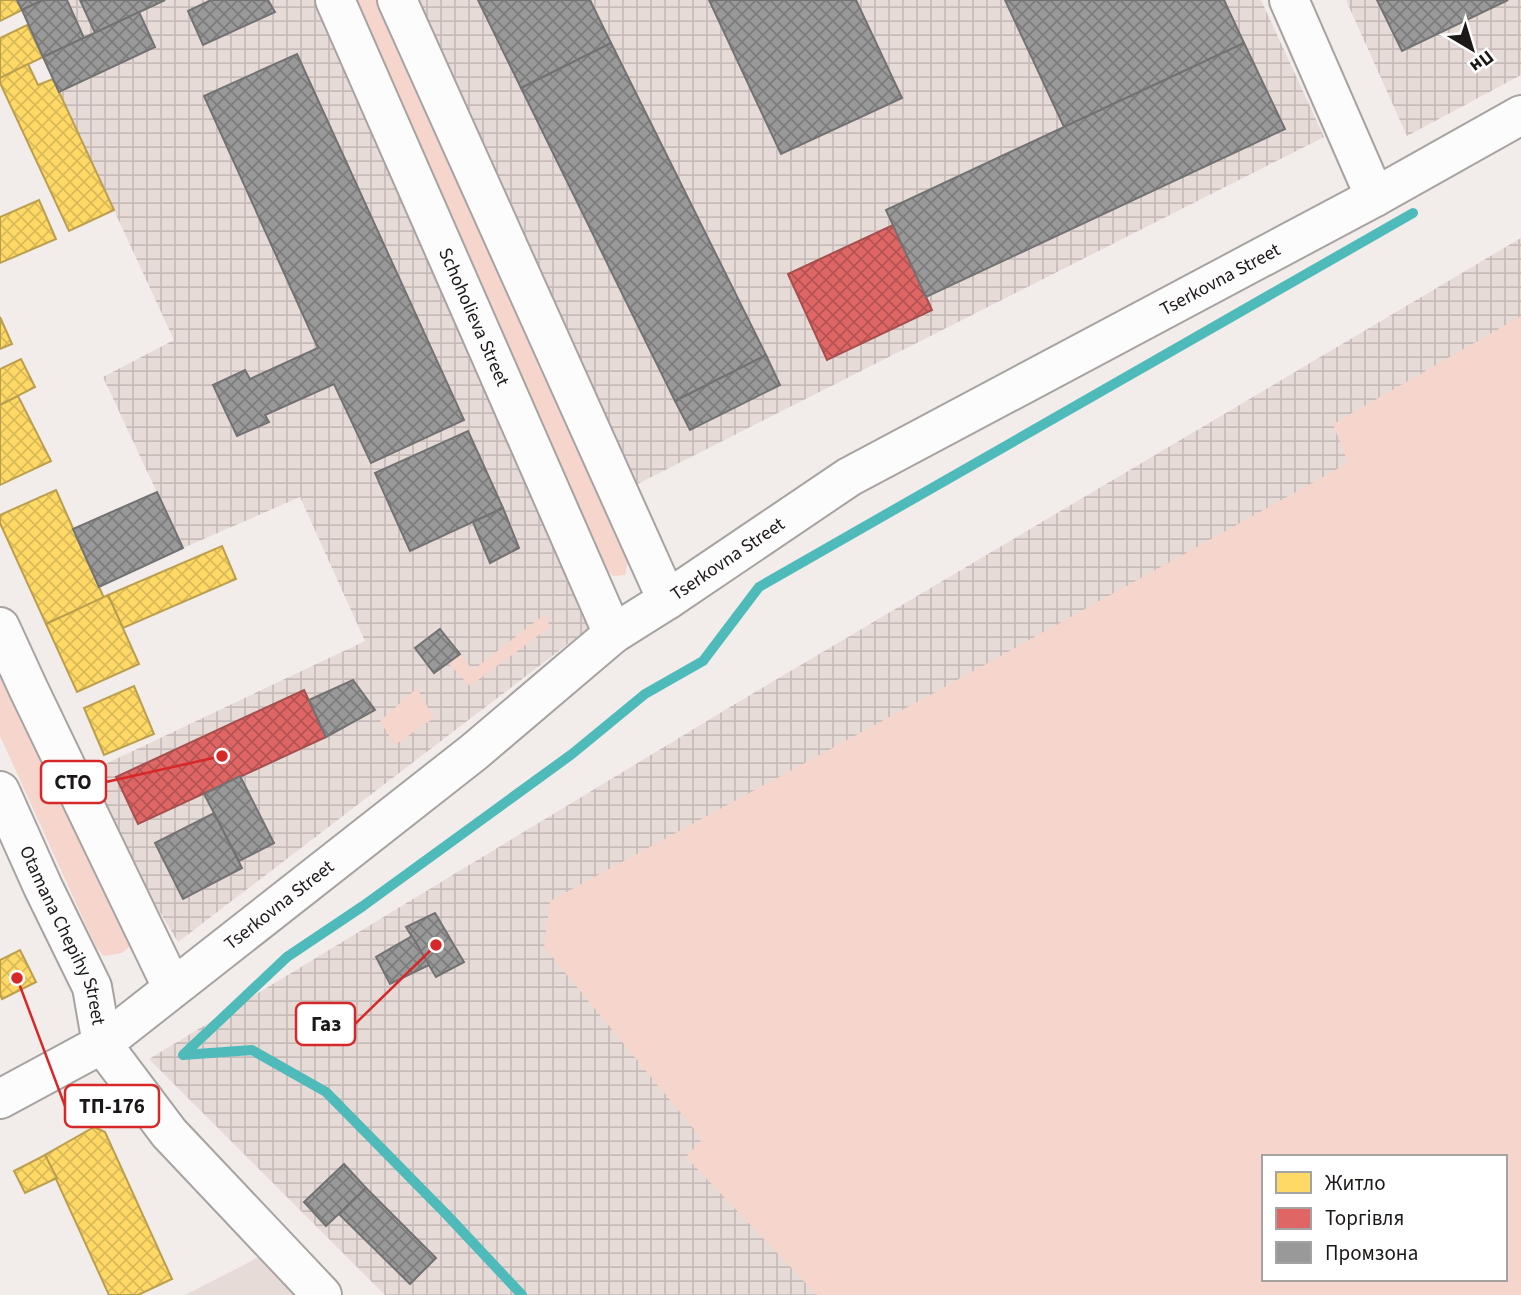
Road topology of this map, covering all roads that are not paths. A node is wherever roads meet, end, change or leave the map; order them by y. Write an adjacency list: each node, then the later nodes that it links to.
1 (335, 0): 8 (street, Schoholieva Street)
2 (397, 0): 6 (street)
3 (1289, 0): 5 (street)
4 (1521, 115): 5 (street, Tserkovna Street)
5 (1375, 197): 6 (street, Tserkovna Street)
6 (667, 600): 8 (street, Tserkovna Street)
7 (0, 627): 10 (street)
8 (613, 634): 10 (street, Tserkovna Street)
9 (0, 792): 11 (street, Otamana Chepihy Street)
10 (172, 988): 11 (street, Tserkovna Street)
11 (102, 1044): 12 (street, Tserkovna Street); 13 (street, Otamana Chepihy Street)
12 (0, 1099)
13 (322, 1295)

